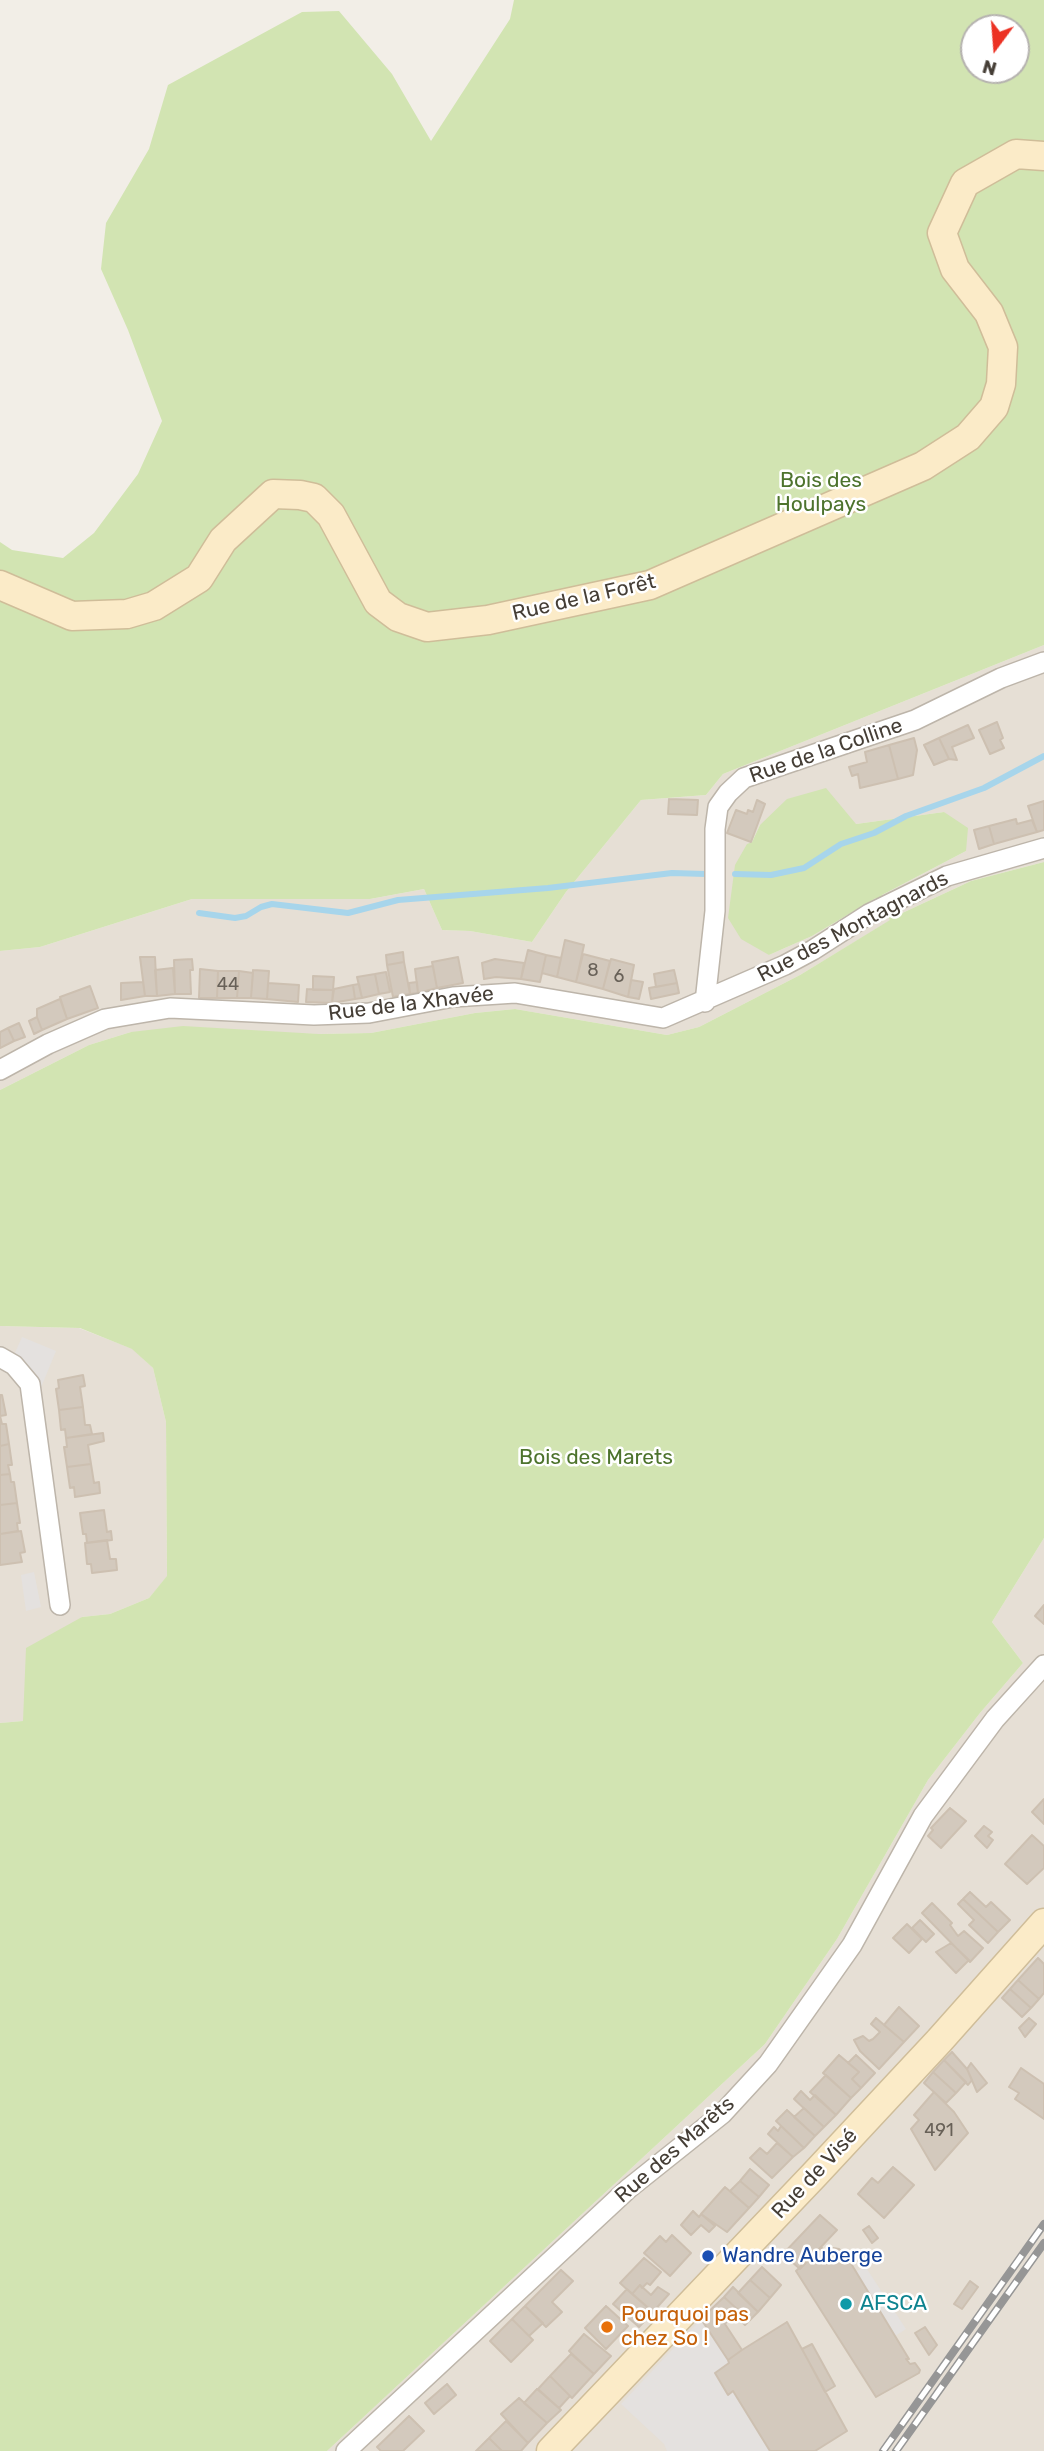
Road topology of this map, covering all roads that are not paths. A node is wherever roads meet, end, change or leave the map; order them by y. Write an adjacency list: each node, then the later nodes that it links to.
1 (1044, 156): 2 (main road, Rue de la Forêt)
2 (0, 584)
3 (1044, 662): 5 (street, Rue de la Colline)
4 (1044, 848): 5 (street, Rue des Montagnards)
5 (705, 1002): 6 (street, Rue de la Xhavée)
6 (0, 1070)
7 (0, 1357): 8 (street)
8 (60, 1605)
9 (1044, 1665): 11 (street, Rue des Marêts)
10 (1044, 1923): 12 (main road, Rue de Visé)
11 (346, 2451)
12 (551, 2451)

